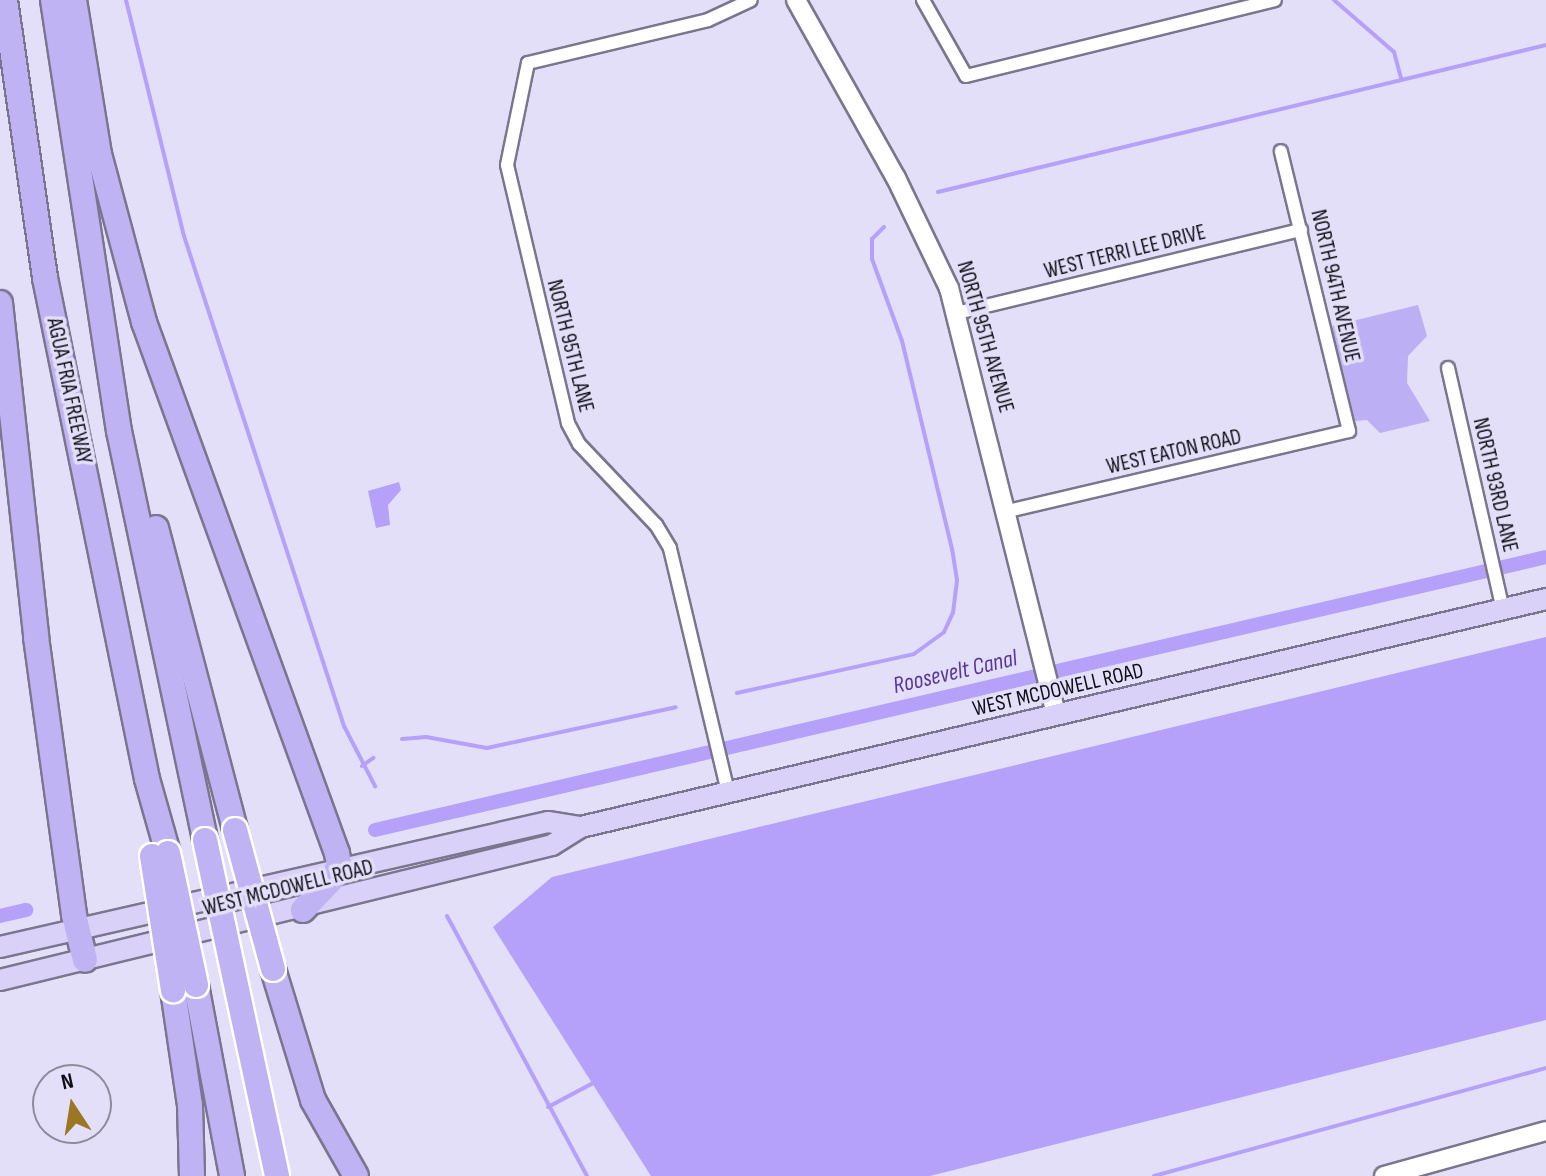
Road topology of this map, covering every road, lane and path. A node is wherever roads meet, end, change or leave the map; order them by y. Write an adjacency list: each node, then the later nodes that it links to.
1 (5, 0): 27 (highway, AGUA FRIA FREEWAY, bridge)
2 (53, 0): 12 (highway)
3 (74, 0): 21 (highway)
4 (751, 0): 19 (street, NORTH 95TH LANE)
5 (796, 0): 11 (street, NORTH 95TH AVENUE)
6 (923, 0): 7 (street)
7 (1275, 0)
8 (1281, 151): 9 (street, NORTH 94TH AVENUE)
9 (1301, 230): 11 (street, WEST TERRI LEE DRIVE); 14 (street, NORTH 94TH AVENUE)
10 (0, 303): 23 (highway)
11 (957, 313): 15 (street, NORTH 95TH AVENUE)
12 (109, 351): 31 (highway, bridge); 32 (highway, bridge)
13 (1448, 368): 17 (street, NORTH 93RD LANE)
14 (1349, 431): 15 (street, WEST EATON ROAD)
15 (1008, 511): 18 (street, NORTH 95TH AVENUE)
16 (1546, 599): 17 (main road, WEST MCDOWELL ROAD)
17 (1503, 610): 18 (main road, WEST MCDOWELL ROAD)
18 (1056, 715): 19 (main road, WEST MCDOWELL ROAD)
19 (728, 792): 20 (main road, WEST MCDOWELL ROAD)
20 (581, 827): 21 (main road, WEST MCDOWELL ROAD); 22 (main road, WEST MCDOWELL ROAD)
21 (338, 868): 22 (highway); 23 (main road, WEST MCDOWELL ROAD)
22 (303, 910): 25 (main road, WEST MCDOWELL ROAD)
23 (77, 928): 24 (main road, WEST MCDOWELL ROAD); 25 (highway)
24 (0, 947)
25 (85, 960): 26 (main road, WEST MCDOWELL ROAD)
26 (0, 980)
27 (184, 987): 29 (highway); 30 (highway)
28 (1546, 1131): 33 (street)
29 (192, 1176)
30 (232, 1176)
31 (277, 1176)
32 (356, 1176)
33 (1384, 1176)

